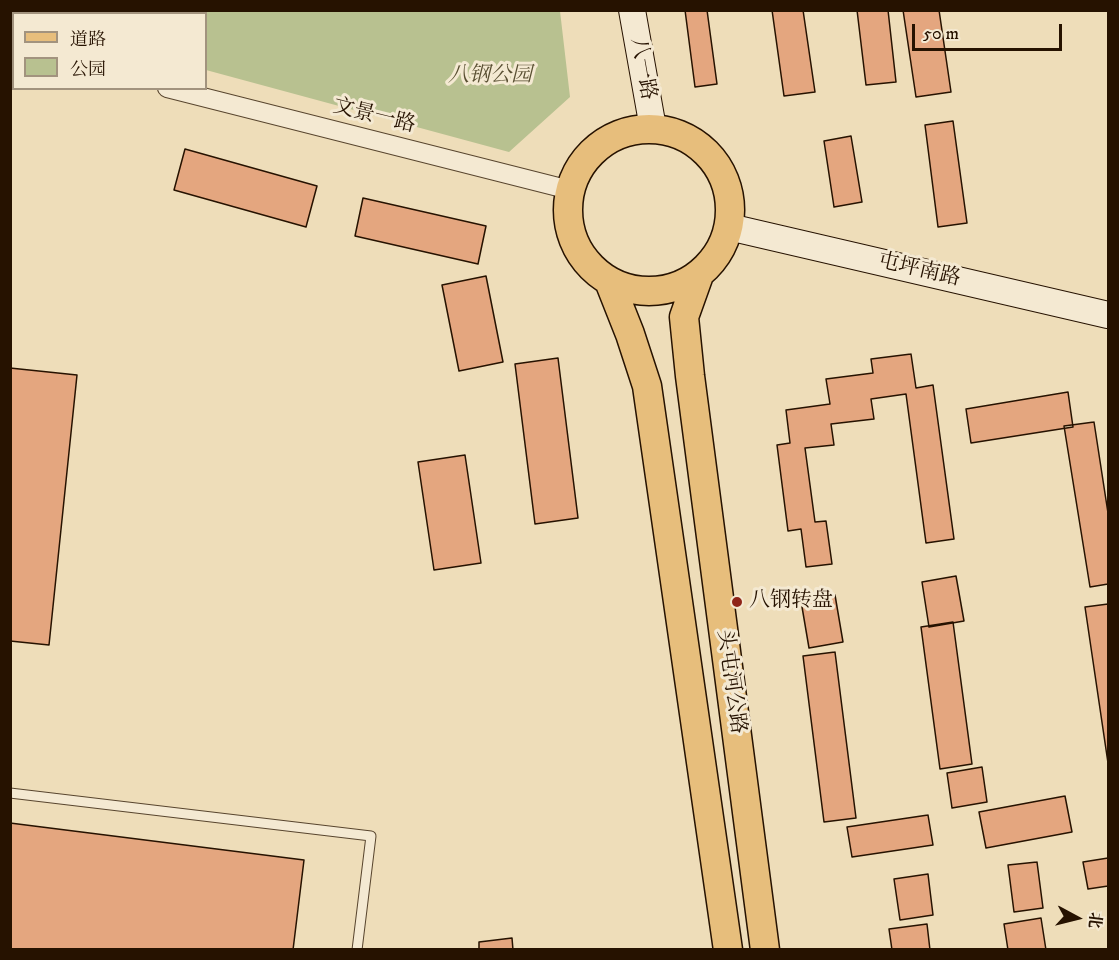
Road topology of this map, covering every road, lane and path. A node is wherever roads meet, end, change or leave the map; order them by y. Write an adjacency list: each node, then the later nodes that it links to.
1 (632, 10): 3 (main road, 八一路)
2 (175, 90): 4 (street, 文景一路)
3 (653, 128): 4 (main road); 5 (main road)
4 (570, 190): 7 (main road)
5 (729, 227): 6 (main road); 8 (main road, 屯坪南路)
6 (699, 275): 7 (main road); 12 (main road, 头屯河公路)
7 (609, 281): 11 (main road, 头屯河公路)
8 (1108, 315)
9 (10, 794): 10 (lane)
10 (357, 950)
11 (728, 950)
12 (765, 950)

